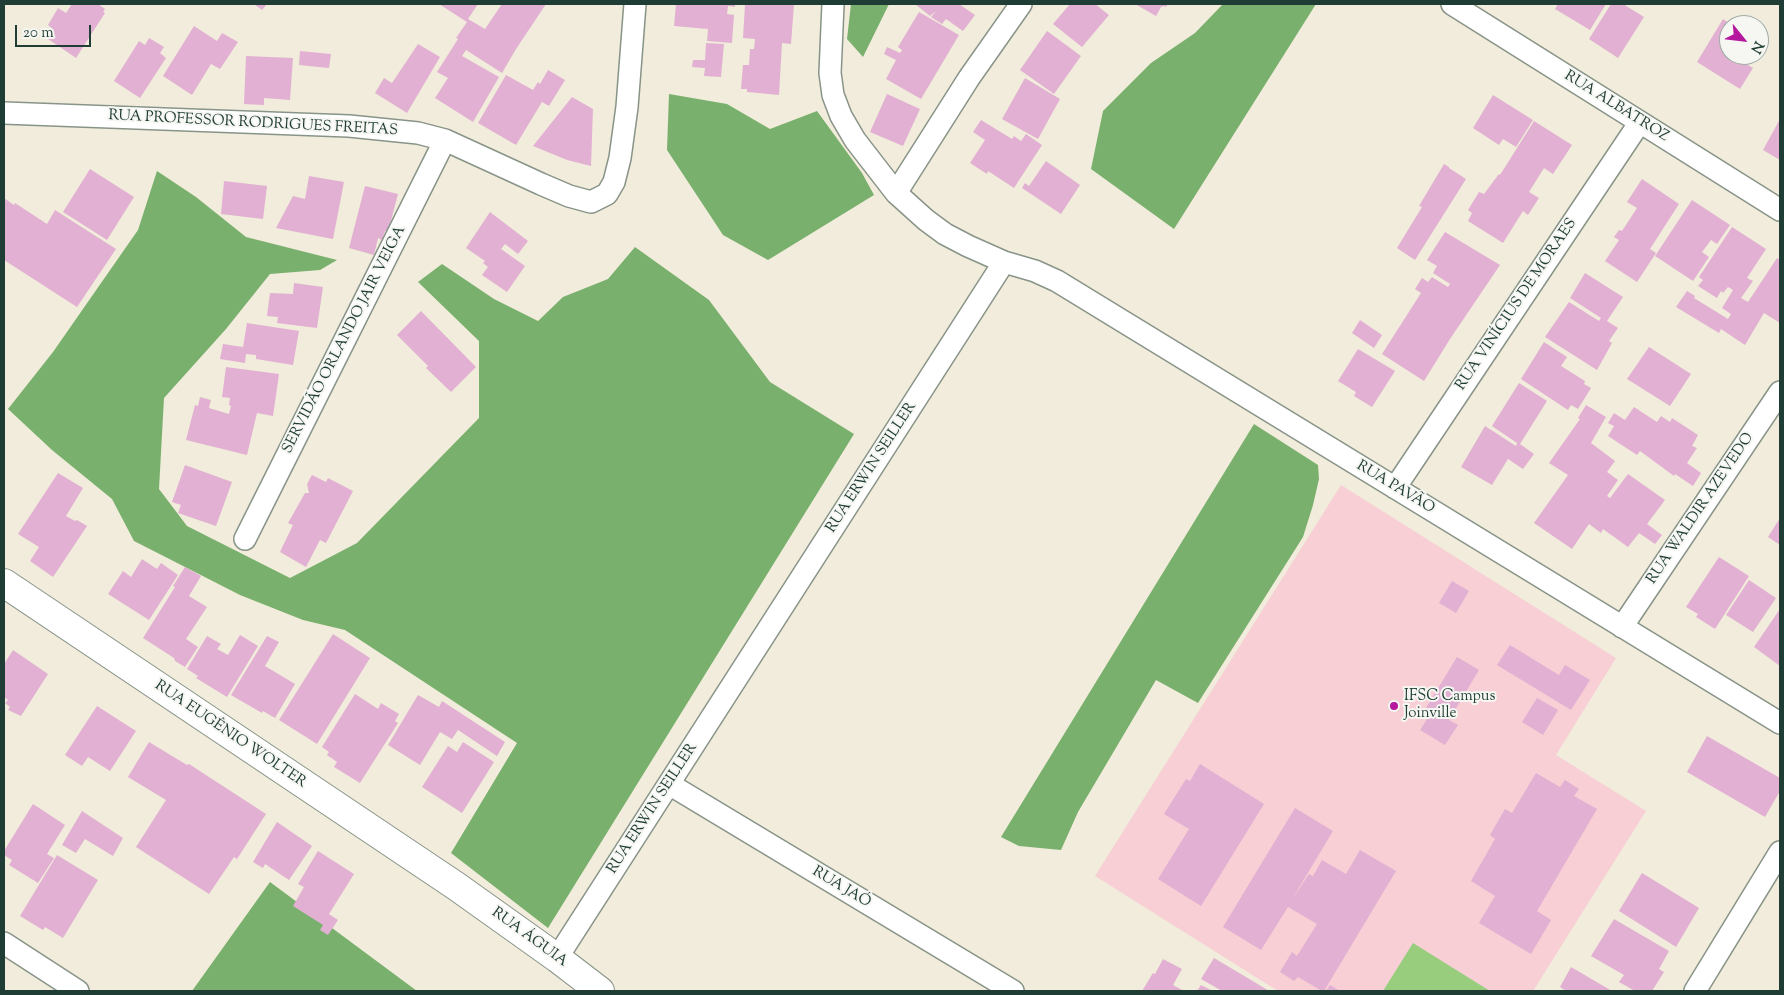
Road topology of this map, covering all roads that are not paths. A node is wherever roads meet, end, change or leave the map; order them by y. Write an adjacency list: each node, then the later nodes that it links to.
1 (634, 4): 7 (street, RUA PROFESSOR RODRIGUES FREITAS)
2 (833, 4): 8 (street)
3 (1021, 4): 8 (street)
4 (1452, 4): 6 (street, RUA ALBATROZ)
5 (4, 113): 7 (street, RUA PROFESSOR RODRIGUES FREITAS)
6 (1640, 122): 9 (street, RUA ALBATROZ); 12 (street, RUA VINÍCIUS DE MORAES)
7 (445, 140): 13 (street, SERVIDÃO ORLANDO JAIR VEIGA)
8 (896, 193): 10 (street)
9 (1780, 210)
10 (1004, 262): 12 (street, RUA PAVÃO); 17 (street, RUA ERWIN SEILLER)
11 (1780, 392): 15 (street, RUA WALDIR AZEVEDO)
12 (1395, 488): 15 (street, RUA PAVÃO)
13 (245, 539)
14 (4, 583): 19 (street, RUA EUGÊNIO WOLTER)
15 (1622, 626): 16 (street, RUA PAVÃO)
16 (1780, 723)
17 (669, 784): 21 (street, RUA ERWIN SEILLER); 24 (street, RUA JAÓ)
18 (1780, 852): 25 (street)
19 (456, 886): 21 (street, RUA ÁGUIA)
20 (4, 943): 22 (street)
21 (557, 958): 23 (street, RUA ÁGUIA)
22 (78, 991)
23 (600, 991)
24 (1013, 991)
25 (1695, 991)

